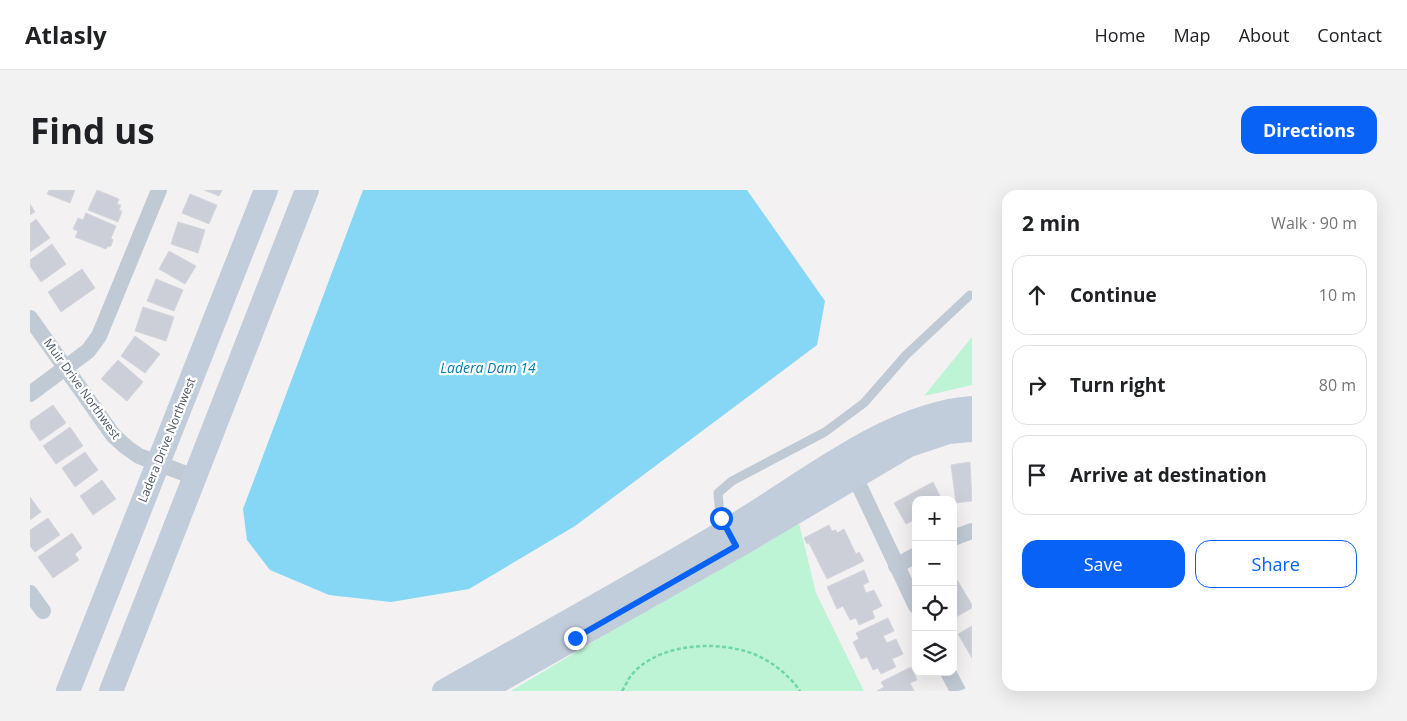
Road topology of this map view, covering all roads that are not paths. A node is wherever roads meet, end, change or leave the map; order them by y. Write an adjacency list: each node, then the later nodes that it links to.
1 (160, 190): 6 (street)
2 (266, 190): 10 (street, Ladera Drive Northwest)
3 (307, 190): 11 (street)
4 (970, 295): 15 (lane)
5 (30, 318): 6 (street, Muir Drive Northwest)
6 (65, 369): 7 (street); 10 (street, Muir Drive Northwest)
7 (30, 394)
8 (972, 408): 15 (street)
9 (972, 430): 12 (street)
10 (158, 463): 11 (street, Muir Drive Northwest); 22 (street, Ladera Drive Northwest)
11 (194, 477): 23 (street)
12 (855, 477): 15 (street); 17 (street)
13 (972, 531): 14 (street)
14 (957, 537)
15 (731, 539): 24 (street); 25 (street)
16 (912, 557): 17 (street)
17 (896, 566): 19 (street)
18 (30, 593): 20 (street)
19 (912, 598)
20 (43, 611)
21 (950, 676): 26 (street)
22 (68, 691)
23 (111, 691)
24 (444, 691)
25 (481, 691)
26 (958, 691)

